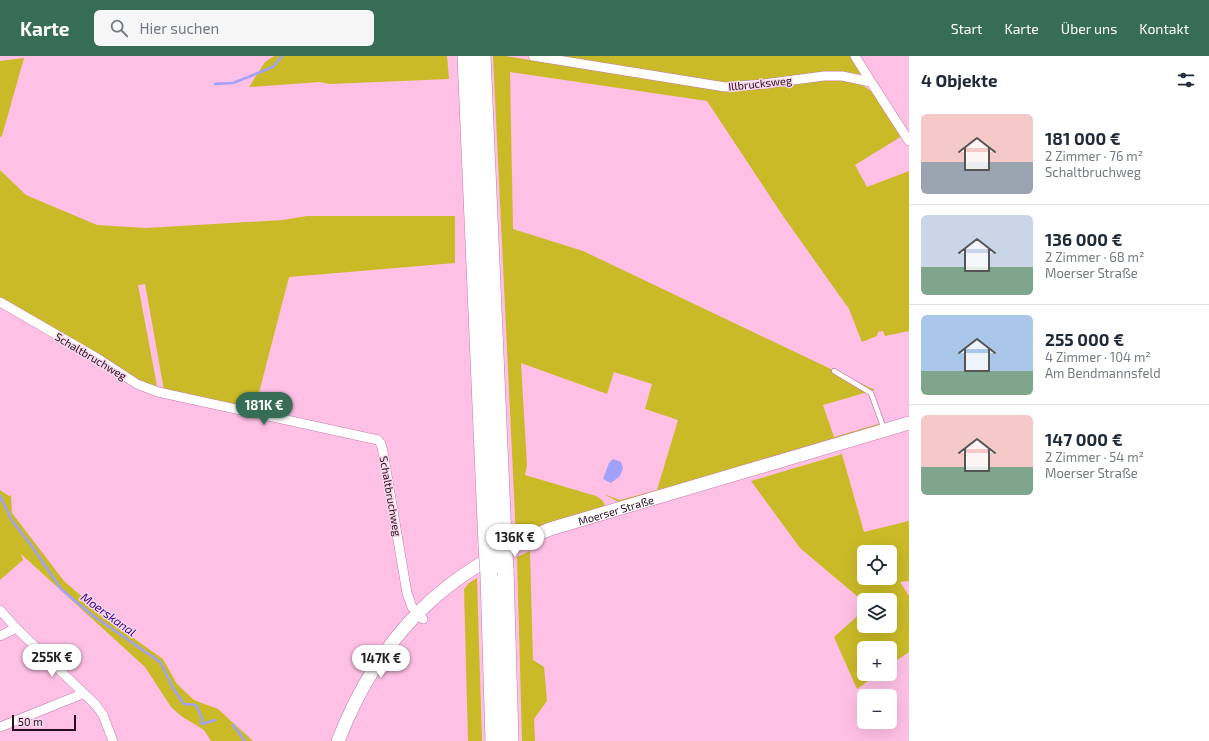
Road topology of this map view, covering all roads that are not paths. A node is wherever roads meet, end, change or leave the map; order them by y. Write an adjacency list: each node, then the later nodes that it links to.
1 (466, 56): 19 (highway, bridge)
2 (482, 56): 20 (highway, bridge)
3 (533, 56): 5 (street, Illbrucksweg)
4 (855, 56): 5 (street)
5 (871, 82): 6 (street)
6 (909, 141)
7 (0, 302): 12 (street, Schaltbruchweg)
8 (834, 371): 10 (lane)
9 (909, 424): 10 (street, Moerser Straße)
10 (884, 431): 12 (street, Moerser Straße)
11 (0, 610): 13 (street)
12 (420, 616): 18 (street, Moerser Straße)
13 (16, 628): 14 (street); 15 (street)
14 (0, 636)
15 (82, 694): 16 (street); 17 (street)
16 (0, 727)
17 (113, 741)
18 (338, 741)
19 (494, 741)
20 (510, 741)

